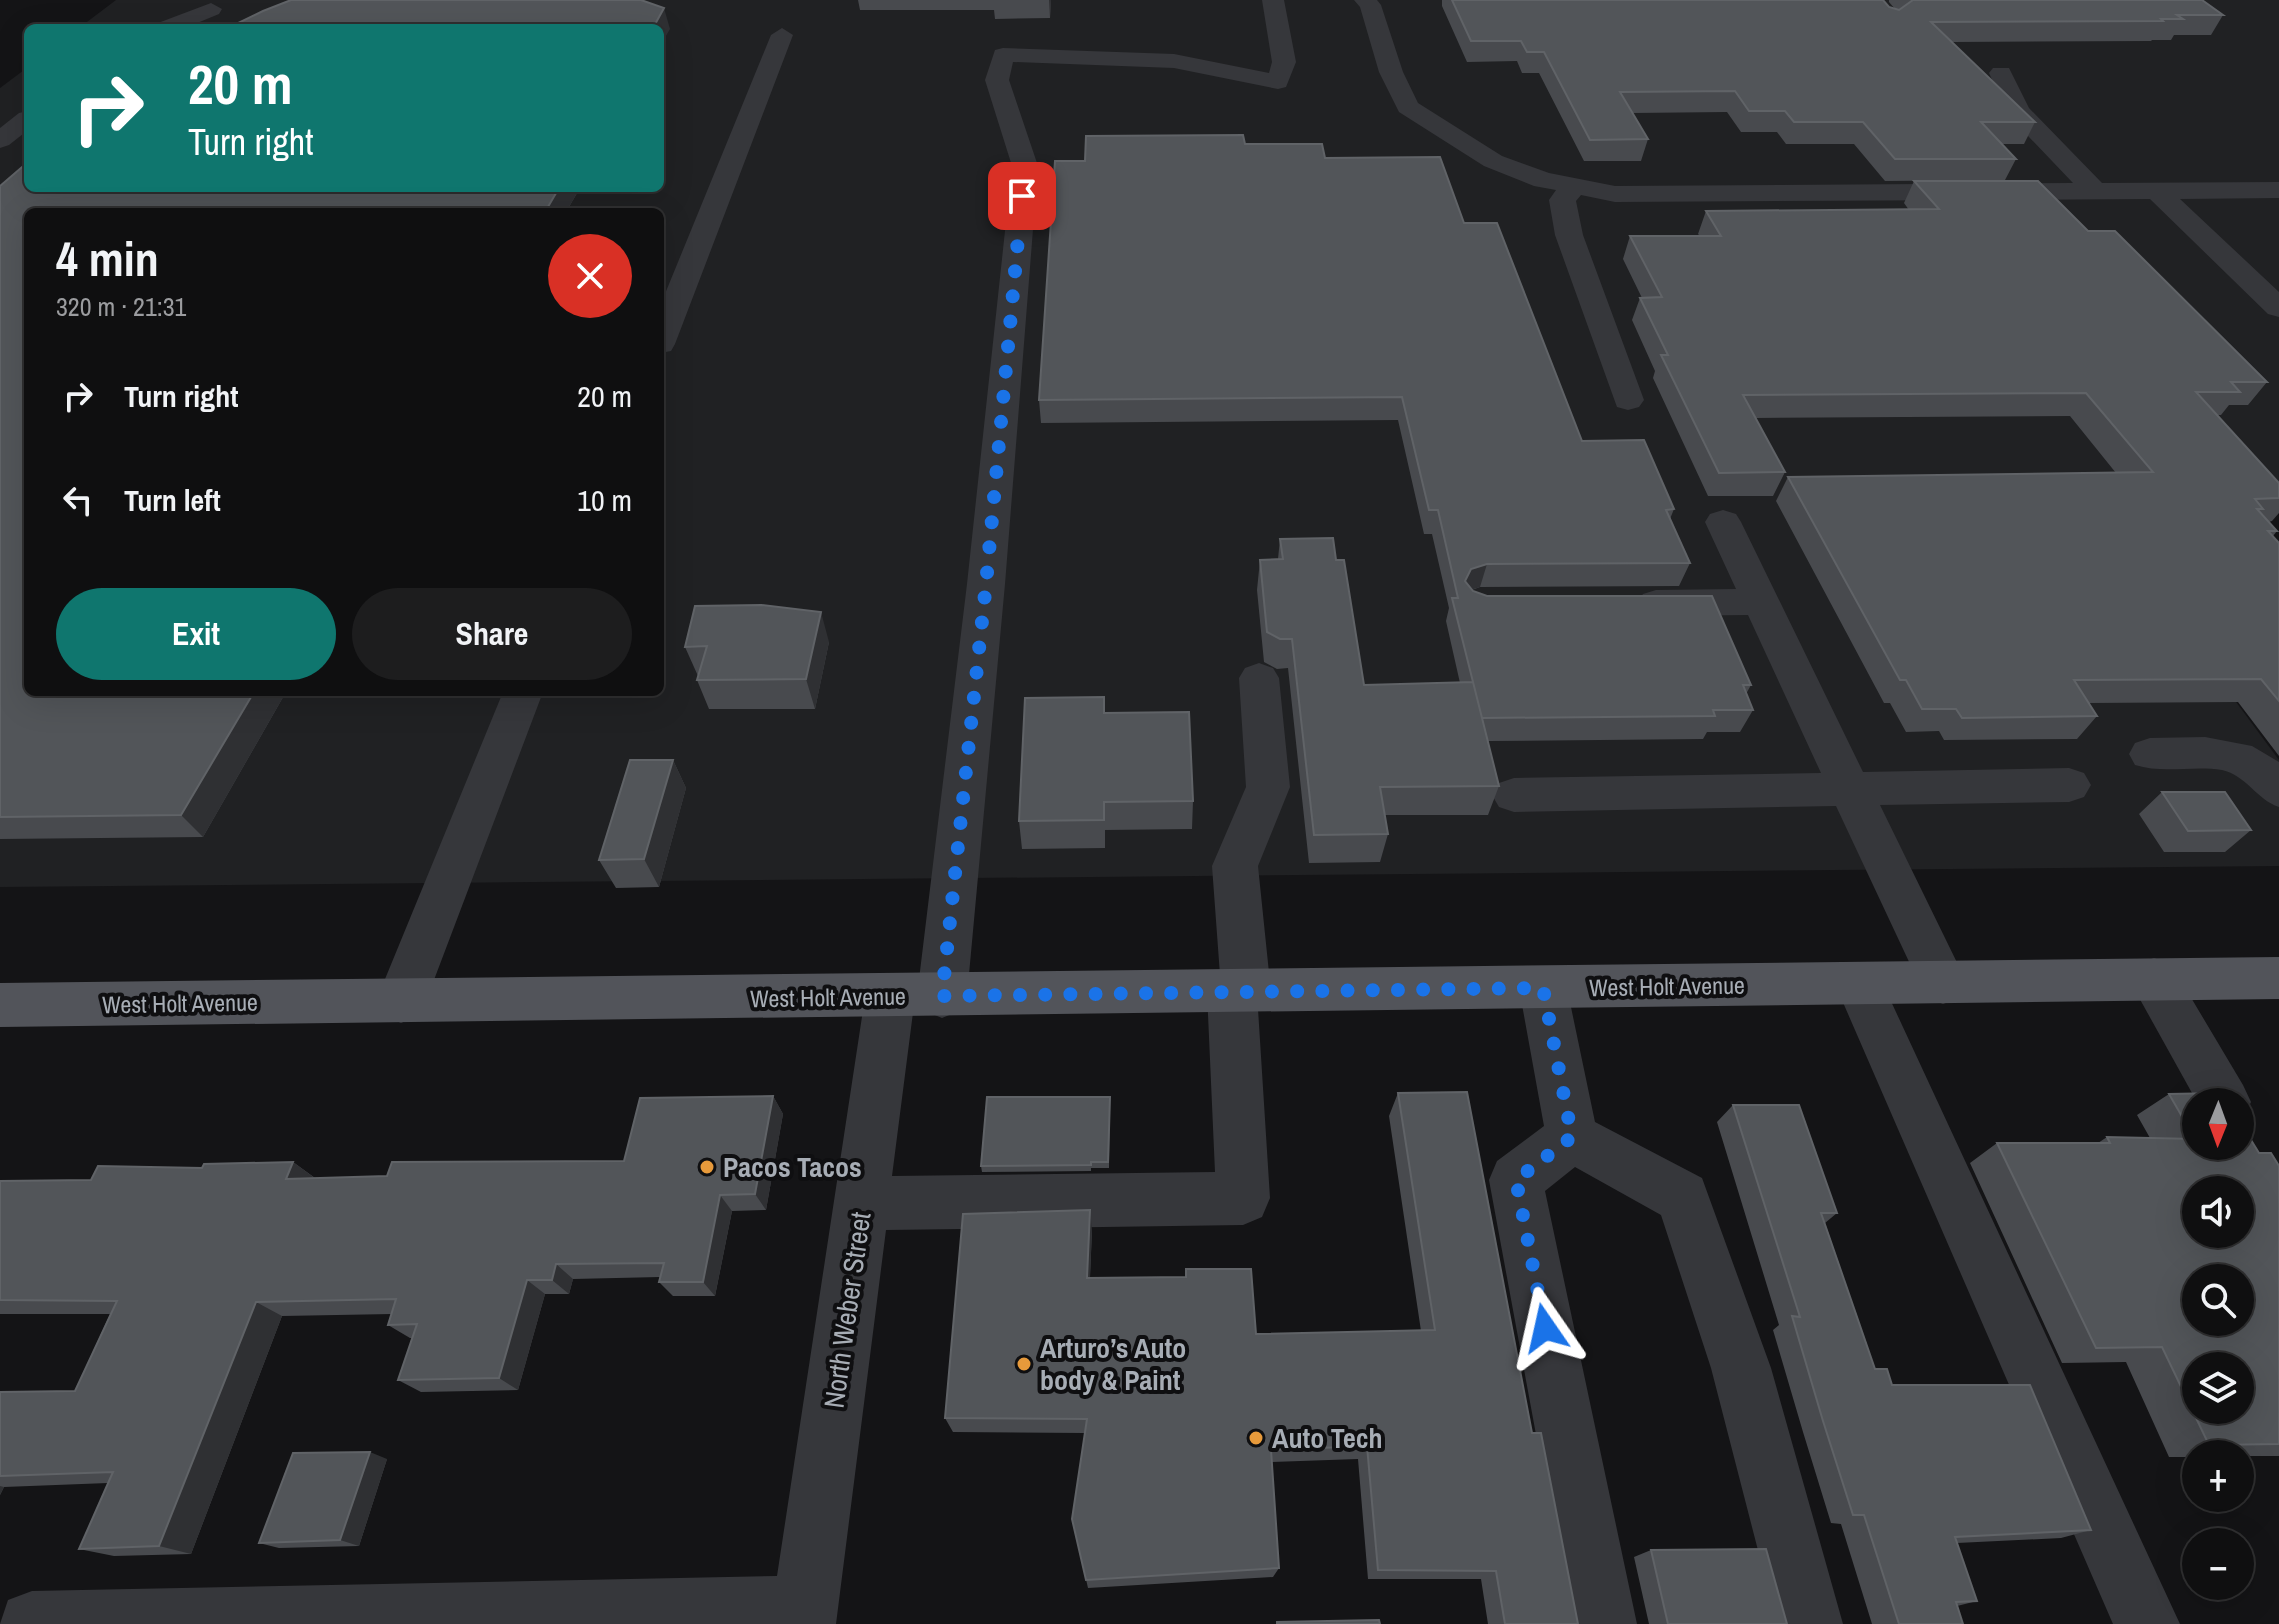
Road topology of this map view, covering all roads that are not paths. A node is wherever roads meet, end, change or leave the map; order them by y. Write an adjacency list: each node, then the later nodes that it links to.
1 (1273, 0): 32 (street, North Weber Street)
2 (1365, 0): 9 (street)
3 (211, 9): 4 (street)
4 (175, 24)
5 (782, 35): 14 (street)
6 (2001, 73): 11 (street)
7 (24, 121): 8 (street)
8 (0, 140)
9 (1575, 186): 11 (street); 15 (street)
10 (2279, 190): 12 (street)
11 (2095, 191): 12 (street)
12 (2157, 191): 13 (street)
13 (2279, 308)
14 (664, 334)
15 (1628, 400)
16 (1723, 522): 17 (street)
17 (1762, 602): 18 (street); 23 (street)
18 (1621, 603)
19 (1259, 678): 31 (street)
20 (521, 696): 33 (street)
21 (2150, 754): 24 (street)
22 (2069, 785): 23 (street)
23 (1850, 789): 25 (street); 28 (street)
24 (2279, 790)
25 (1514, 795)
26 (2279, 978): 27 (main road, West Holt Avenue)
27 (2154, 979): 28 (main road, West Holt Avenue); 35 (street)
28 (1943, 983): 29 (main road, West Holt Avenue)
29 (1859, 984): 30 (main road, West Holt Avenue); 42 (street)
30 (1543, 988): 31 (main road, West Holt Avenue); 36 (street)
31 (1239, 992): 32 (main road, West Holt Avenue); 37 (street)
32 (916, 996): 33 (main road, West Holt Avenue); 37 (street, North Weber Street)
33 (401, 1001): 34 (main road, West Holt Avenue)
34 (0, 1005)
35 (2218, 1088)
36 (1572, 1137): 40 (street); 41 (street)
37 (862, 1203): 38 (street, North Weber Street)
38 (804, 1616): 39 (street)
39 (32, 1624)
40 (1604, 1624)
41 (1810, 1624)
42 (2147, 1624)

